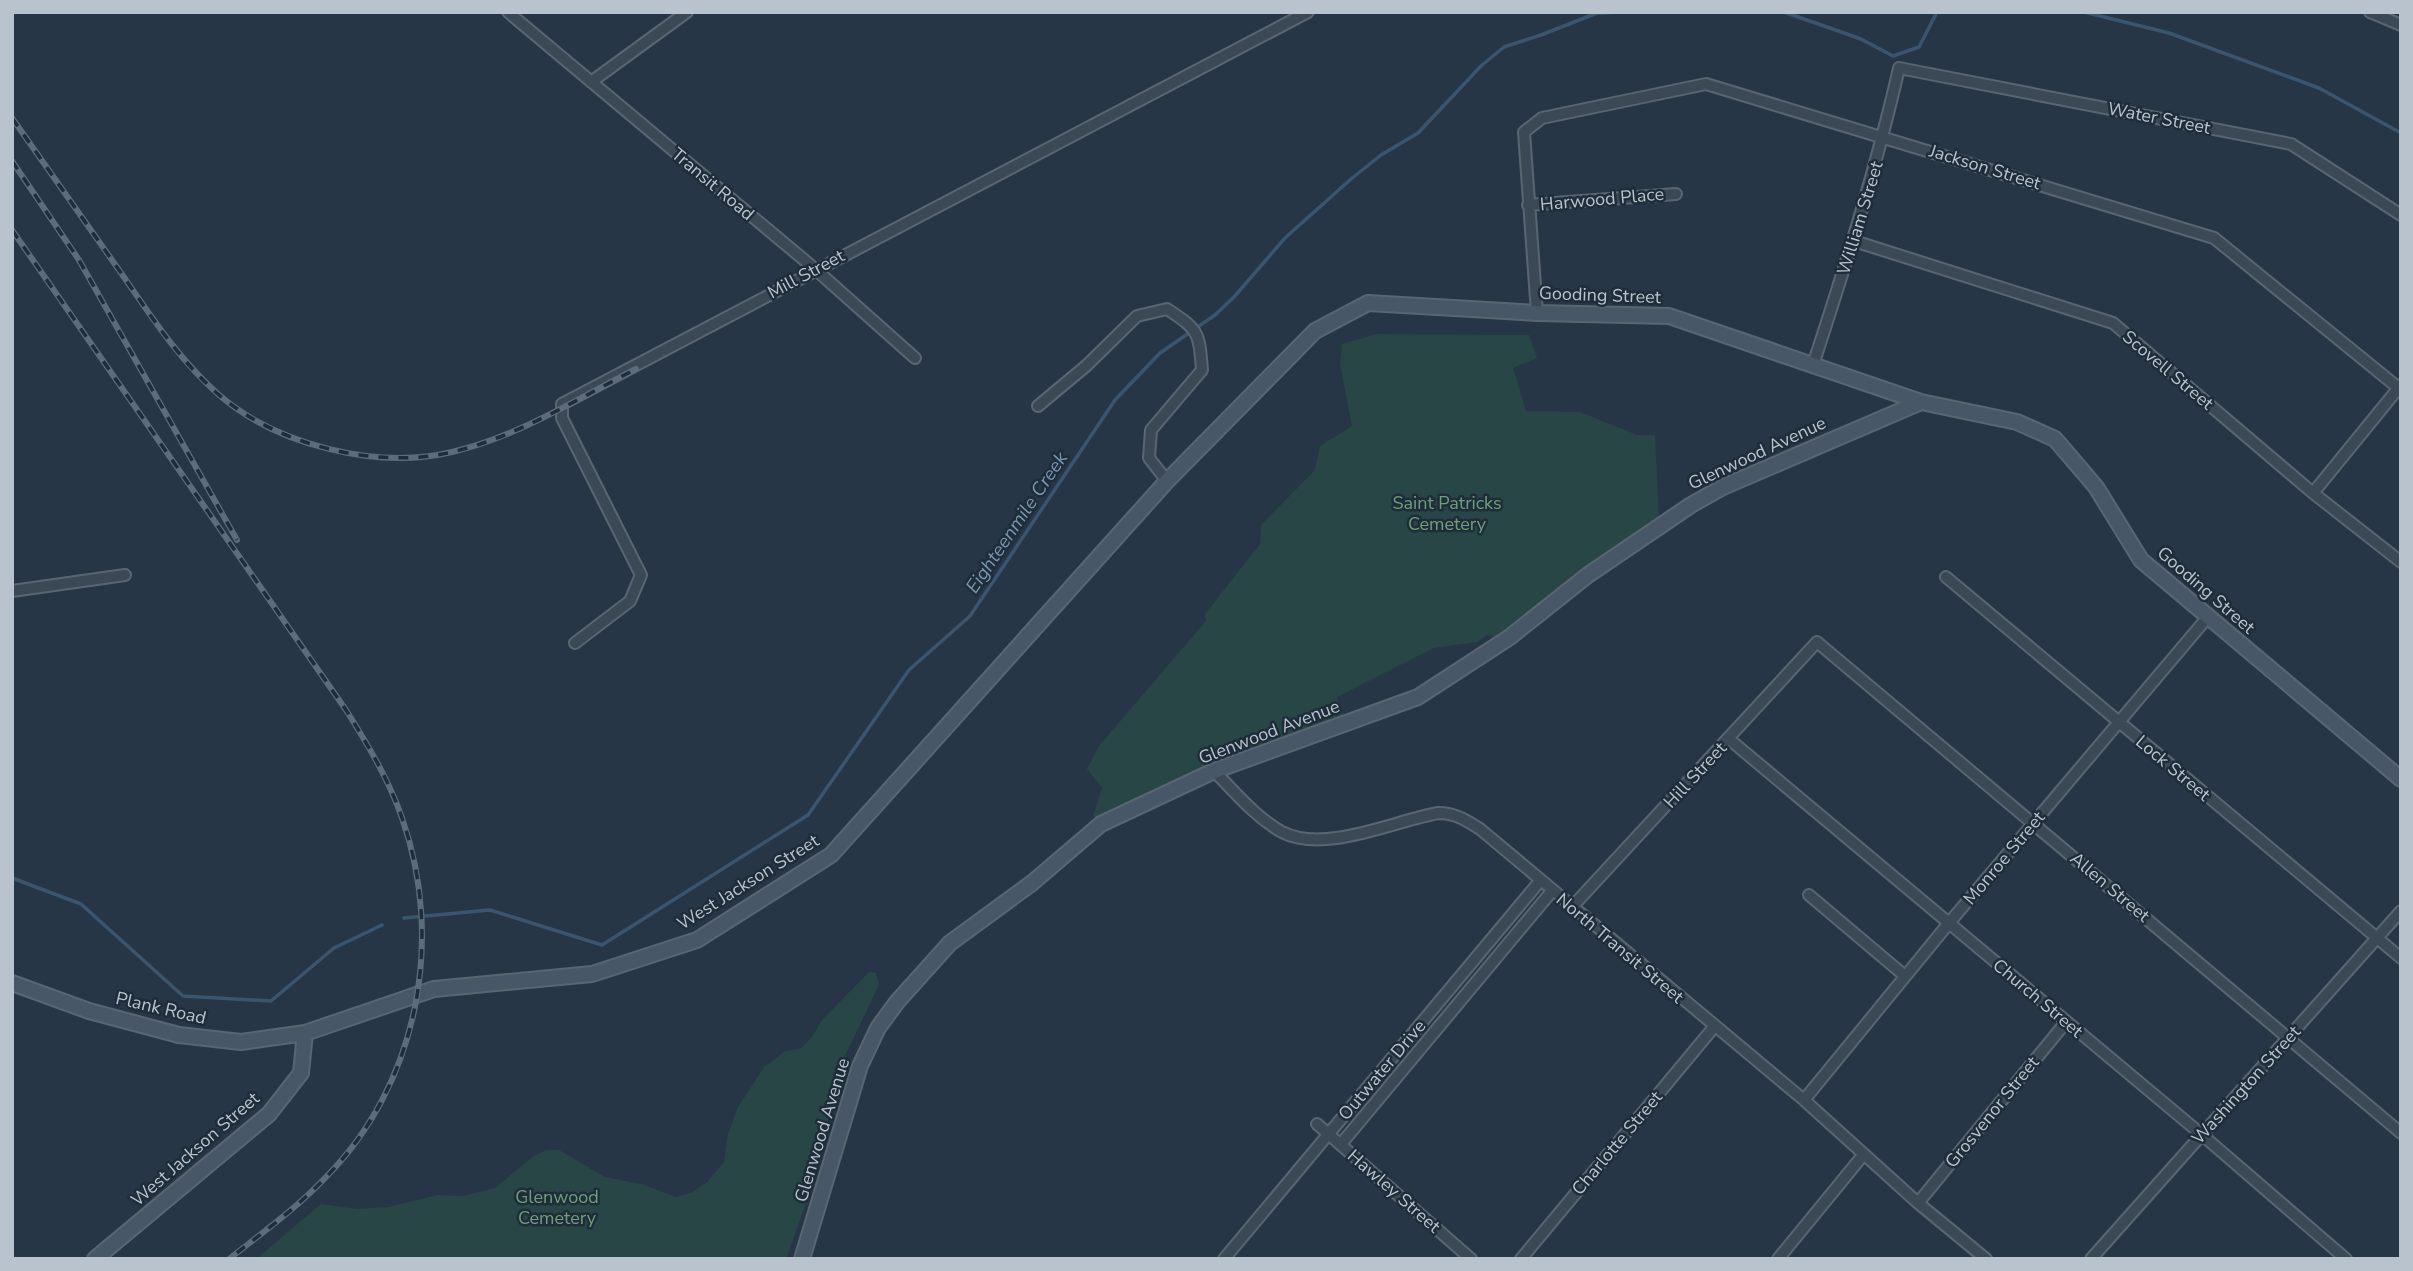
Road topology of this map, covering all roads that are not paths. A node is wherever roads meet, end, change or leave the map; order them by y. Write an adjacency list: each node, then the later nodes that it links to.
1 (508, 12): 7 (street, Transit Road)
2 (687, 12): 7 (street)
3 (1308, 12): 13 (street, Mill Street)
4 (2370, 12): 5 (street)
5 (2401, 25)
6 (1899, 68): 8 (street, William Street); 11 (street, Water Street)
7 (591, 82): 13 (street, Transit Road)
8 (1884, 136): 10 (street, Jackson Street); 12 (street, William Street); 17 (street, Jackson Street)
9 (1676, 194): 10 (street, Harwood Place)
10 (1528, 205): 14 (street)
11 (2401, 215)
12 (1854, 241): 16 (street, William Street); 21 (street, Scovell Street)
13 (815, 269): 15 (street, Transit Road); 28 (street, Mill Street)
14 (1536, 313): 16 (street, Gooding Street); 20 (street, Gooding Street)
15 (915, 358)
16 (1813, 365): 18 (street, Gooding Street)
17 (2400, 388): 21 (street)
18 (1921, 402): 26 (street, Gooding Street); 31 (street, Glenwood Avenue)
19 (1038, 407): 20 (street)
20 (1167, 481): 46 (street, West Jackson Street)
21 (2313, 493): 22 (street, Scovell Street)
22 (2401, 562)
23 (125, 575): 25 (street)
24 (1946, 577): 29 (street, Lock Street)
25 (12, 591)
26 (2207, 618): 29 (street, Monroe Street); 32 (street, Gooding Street)
27 (1817, 642): 30 (street, Hill Street); 33 (street, Allen Street)
28 (575, 643)
29 (2120, 724): 33 (street, Monroe Street); 40 (street, Lock Street)
30 (1729, 739): 37 (street, Hill Street); 39 (street, Church Street)
31 (1214, 771): 34 (street, North Transit Street); 57 (street, Glenwood Avenue)
32 (2401, 779)
33 (2034, 823): 39 (street, Monroe Street); 47 (street, Allen Street)
34 (1540, 881): 35 (street, North Transit Street); 51 (street, Outwater Drive)
35 (1552, 891): 37 (street, North Transit Street); 53 (street, Outwater Drive)
36 (1809, 895): 42 (street)
37 (1572, 906): 45 (street, North Transit Street)
38 (2401, 911): 40 (street, Washington Street)
39 (1949, 923): 42 (street, Monroe Street); 44 (street, Church Street)
40 (2376, 937): 41 (street, Lock Street); 47 (street, Washington Street)
41 (2401, 958)
42 (1906, 976): 48 (street, Monroe Street)
43 (12, 983): 46 (street, Plank Road)
44 (2066, 1022): 52 (street, Church Street); 55 (street, Grosvenor Street)
45 (1714, 1027): 48 (street, North Transit Street); 60 (street, Charlotte Street)
46 (305, 1033): 56 (street, West Jackson Street)
47 (2289, 1038): 50 (street, Allen Street); 52 (street, Washington Street)
48 (1804, 1100): 54 (street, North Transit Street)
49 (1317, 1124): 51 (street, Hawley Street)
50 (2401, 1133)
51 (1328, 1134): 53 (street, Hawley Street); 58 (street, Outwater Drive)
52 (2201, 1134): 63 (street, Washington Street); 64 (street, Church Street)
53 (1340, 1144): 59 (street, Hawley Street)
54 (1864, 1154): 55 (street, North Transit Street); 61 (street)
55 (1918, 1203): 62 (street, North Transit Street)
56 (95, 1259)
57 (802, 1259)
58 (1224, 1259)
59 (1471, 1259)
60 (1521, 1259)
61 (1778, 1259)
62 (1986, 1259)
63 (2091, 1259)
64 (2346, 1259)

